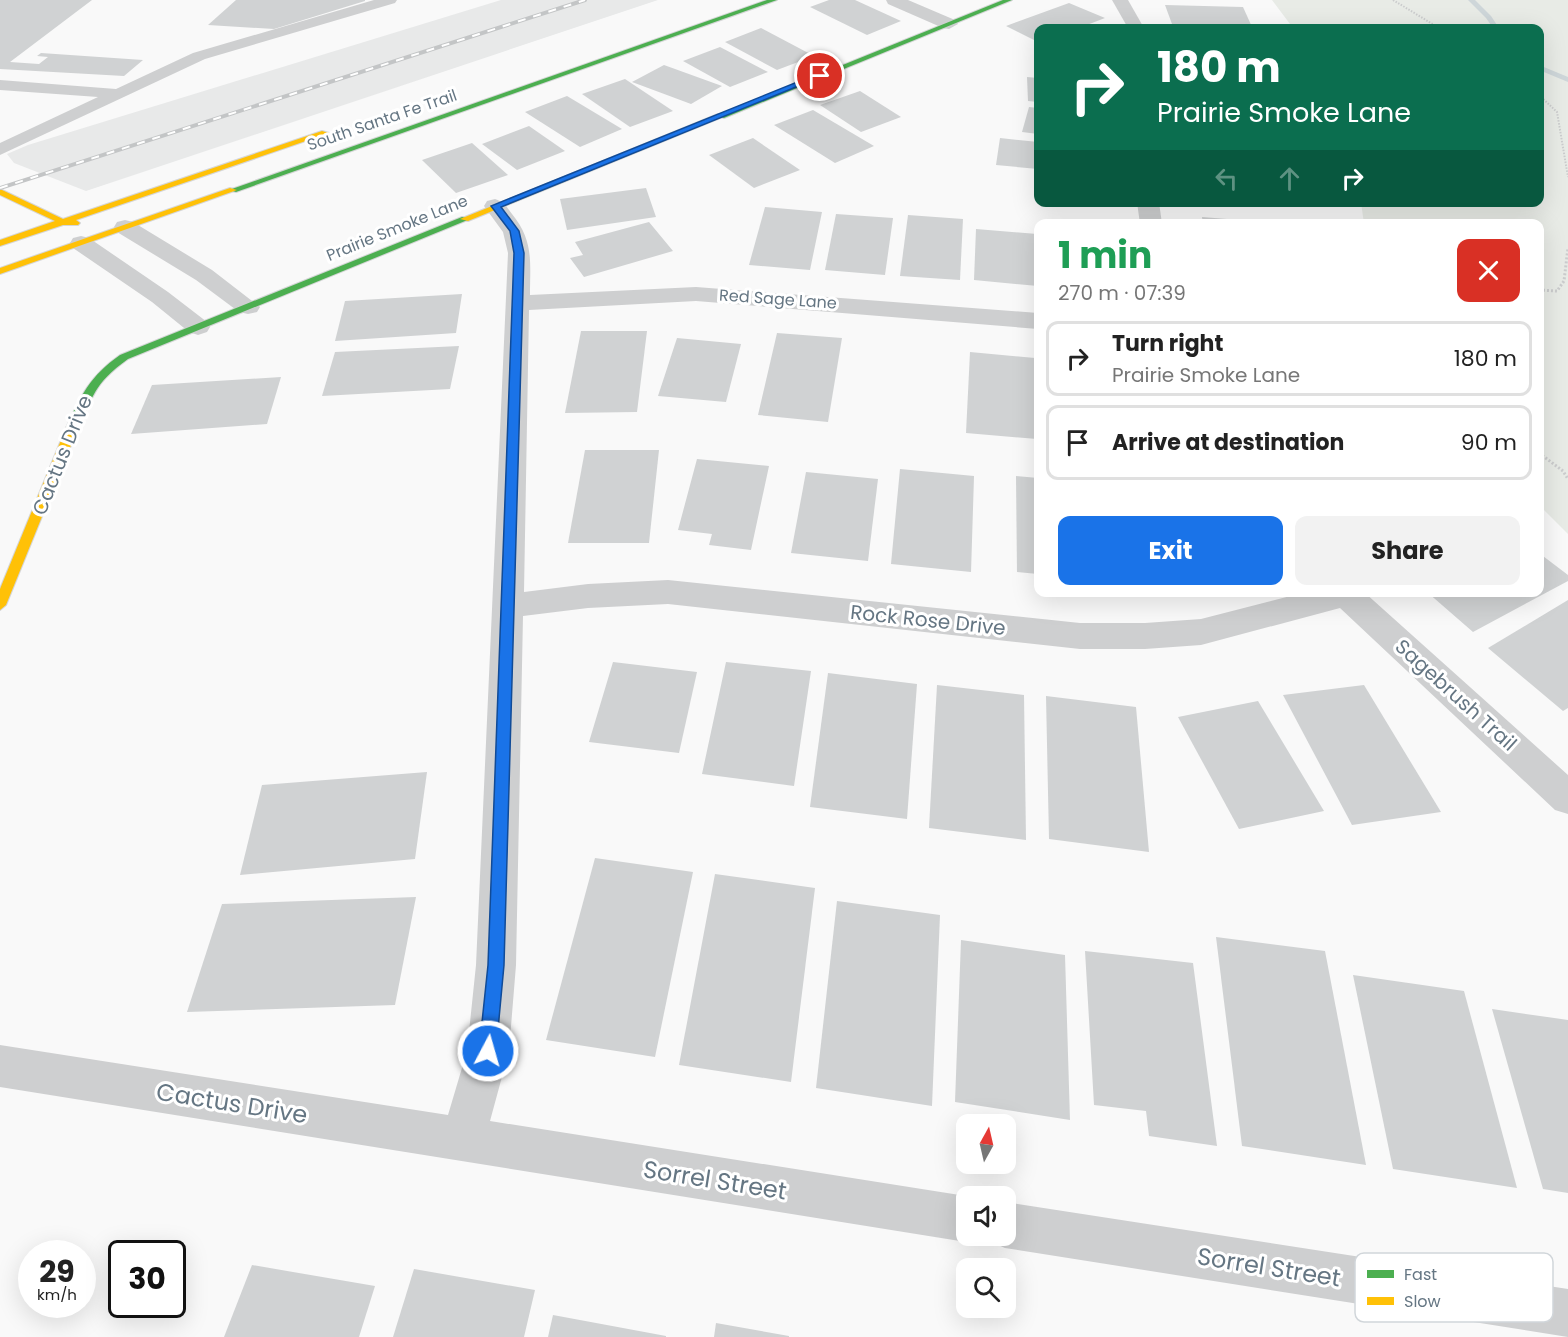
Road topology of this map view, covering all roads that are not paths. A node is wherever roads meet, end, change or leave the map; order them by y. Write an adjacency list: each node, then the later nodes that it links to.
1 (390, 0): 11 (lane)
2 (774, 0): 10 (street, South Santa Fe Trail)
3 (894, 0): 6 (street)
4 (1009, 0): 6 (street, Prairie Smoke Lane)
5 (1120, 0): 7 (street)
6 (949, 24): 17 (street, Prairie Smoke Lane)
7 (1134, 24)
8 (502, 80): 10 (street)
9 (0, 85): 11 (lane)
10 (517, 90): 19 (street, South Santa Fe Trail)
11 (119, 94): 14 (lane)
12 (342, 127): 18 (street, South Santa Fe Trail)
13 (0, 129): 14 (lane)
14 (38, 132): 15 (lane)
15 (0, 150)
16 (0, 192): 18 (street)
17 (495, 206): 23 (street); 24 (street, Prairie Smoke Lane)
18 (63, 222): 19 (street); 20 (street, South Santa Fe Trail); 21 (street)
19 (125, 227): 21 (street, South Santa Fe Trail); 24 (street)
20 (0, 243)
21 (81, 243): 22 (street, South Santa Fe Trail); 26 (street)
22 (0, 271)
23 (517, 303): 25 (street, Red Sage Lane); 30 (street)
24 (248, 307): 26 (street, Prairie Smoke Lane)
25 (1034, 321)
26 (198, 327): 29 (street, Cactus Drive)
27 (1333, 597): 30 (street, Rock Rose Drive)
28 (1347, 597): 31 (street, Sagebrush Trail)
29 (0, 605)
30 (507, 606): 33 (street)
31 (1568, 798)
32 (0, 1066): 33 (street, Cactus Drive)
33 (463, 1141): 34 (street, Sorrel Street)
34 (956, 1217)
35 (1016, 1227): 36 (street, Sorrel Street)
36 (1355, 1280)
37 (1553, 1311): 38 (street, Sorrel Street)
38 (1568, 1313)

